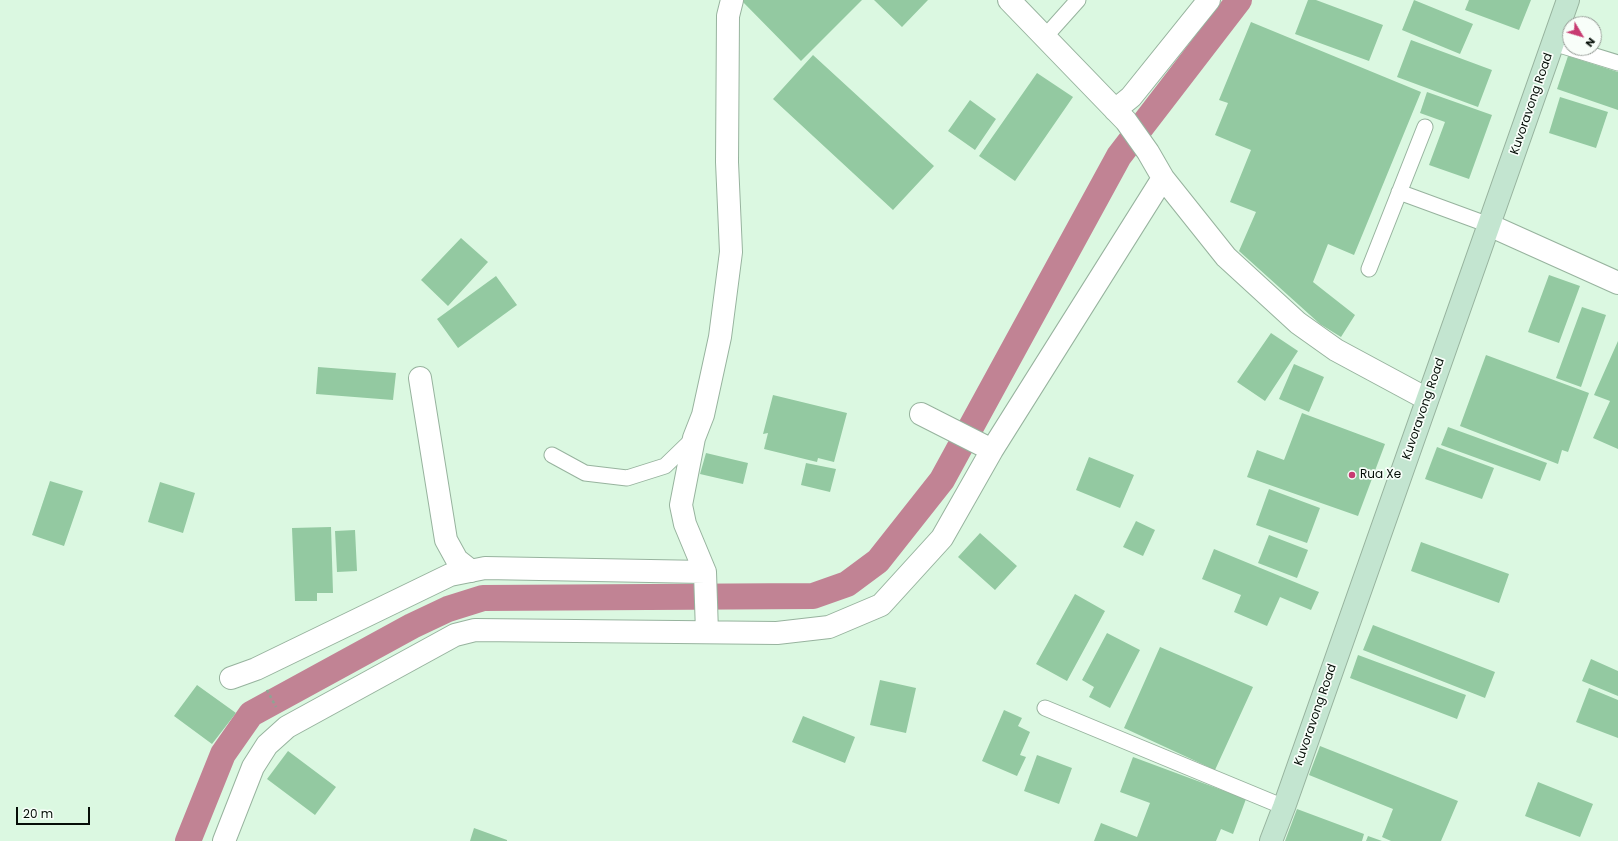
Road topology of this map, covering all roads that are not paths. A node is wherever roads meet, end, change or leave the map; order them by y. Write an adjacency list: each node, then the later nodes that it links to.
1 (732, 0): 19 (street)
2 (1009, 0): 6 (street)
3 (1078, 0): 6 (lane)
4 (1209, 0): 9 (street)
5 (1568, 0): 7 (street, Kuvoravong Road)
6 (1044, 38): 9 (street)
7 (1553, 43): 8 (lane); 13 (street, Kuvoravong Road)
8 (1618, 63)
9 (1121, 115): 11 (street)
10 (1425, 127): 12 (lane)
11 (1163, 178): 17 (street); 20 (street)
12 (1399, 192): 13 (lane); 14 (lane)
13 (1489, 224): 15 (street); 17 (street, Kuvoravong Road)
14 (1369, 270)
15 (1618, 283)
16 (420, 378): 22 (street)
17 (1428, 399): 27 (street, Kuvoravong Road)
18 (921, 414): 20 (street)
19 (694, 438): 21 (lane); 23 (street)
20 (992, 450): 24 (street)
21 (552, 455)
22 (471, 571): 23 (street); 25 (street)
23 (705, 572): 24 (street)
24 (707, 632): 28 (street)
25 (231, 678)
26 (1045, 708): 27 (lane)
27 (1284, 807): 29 (street, Kuvoravong Road)
28 (224, 841)
29 (1271, 841)

